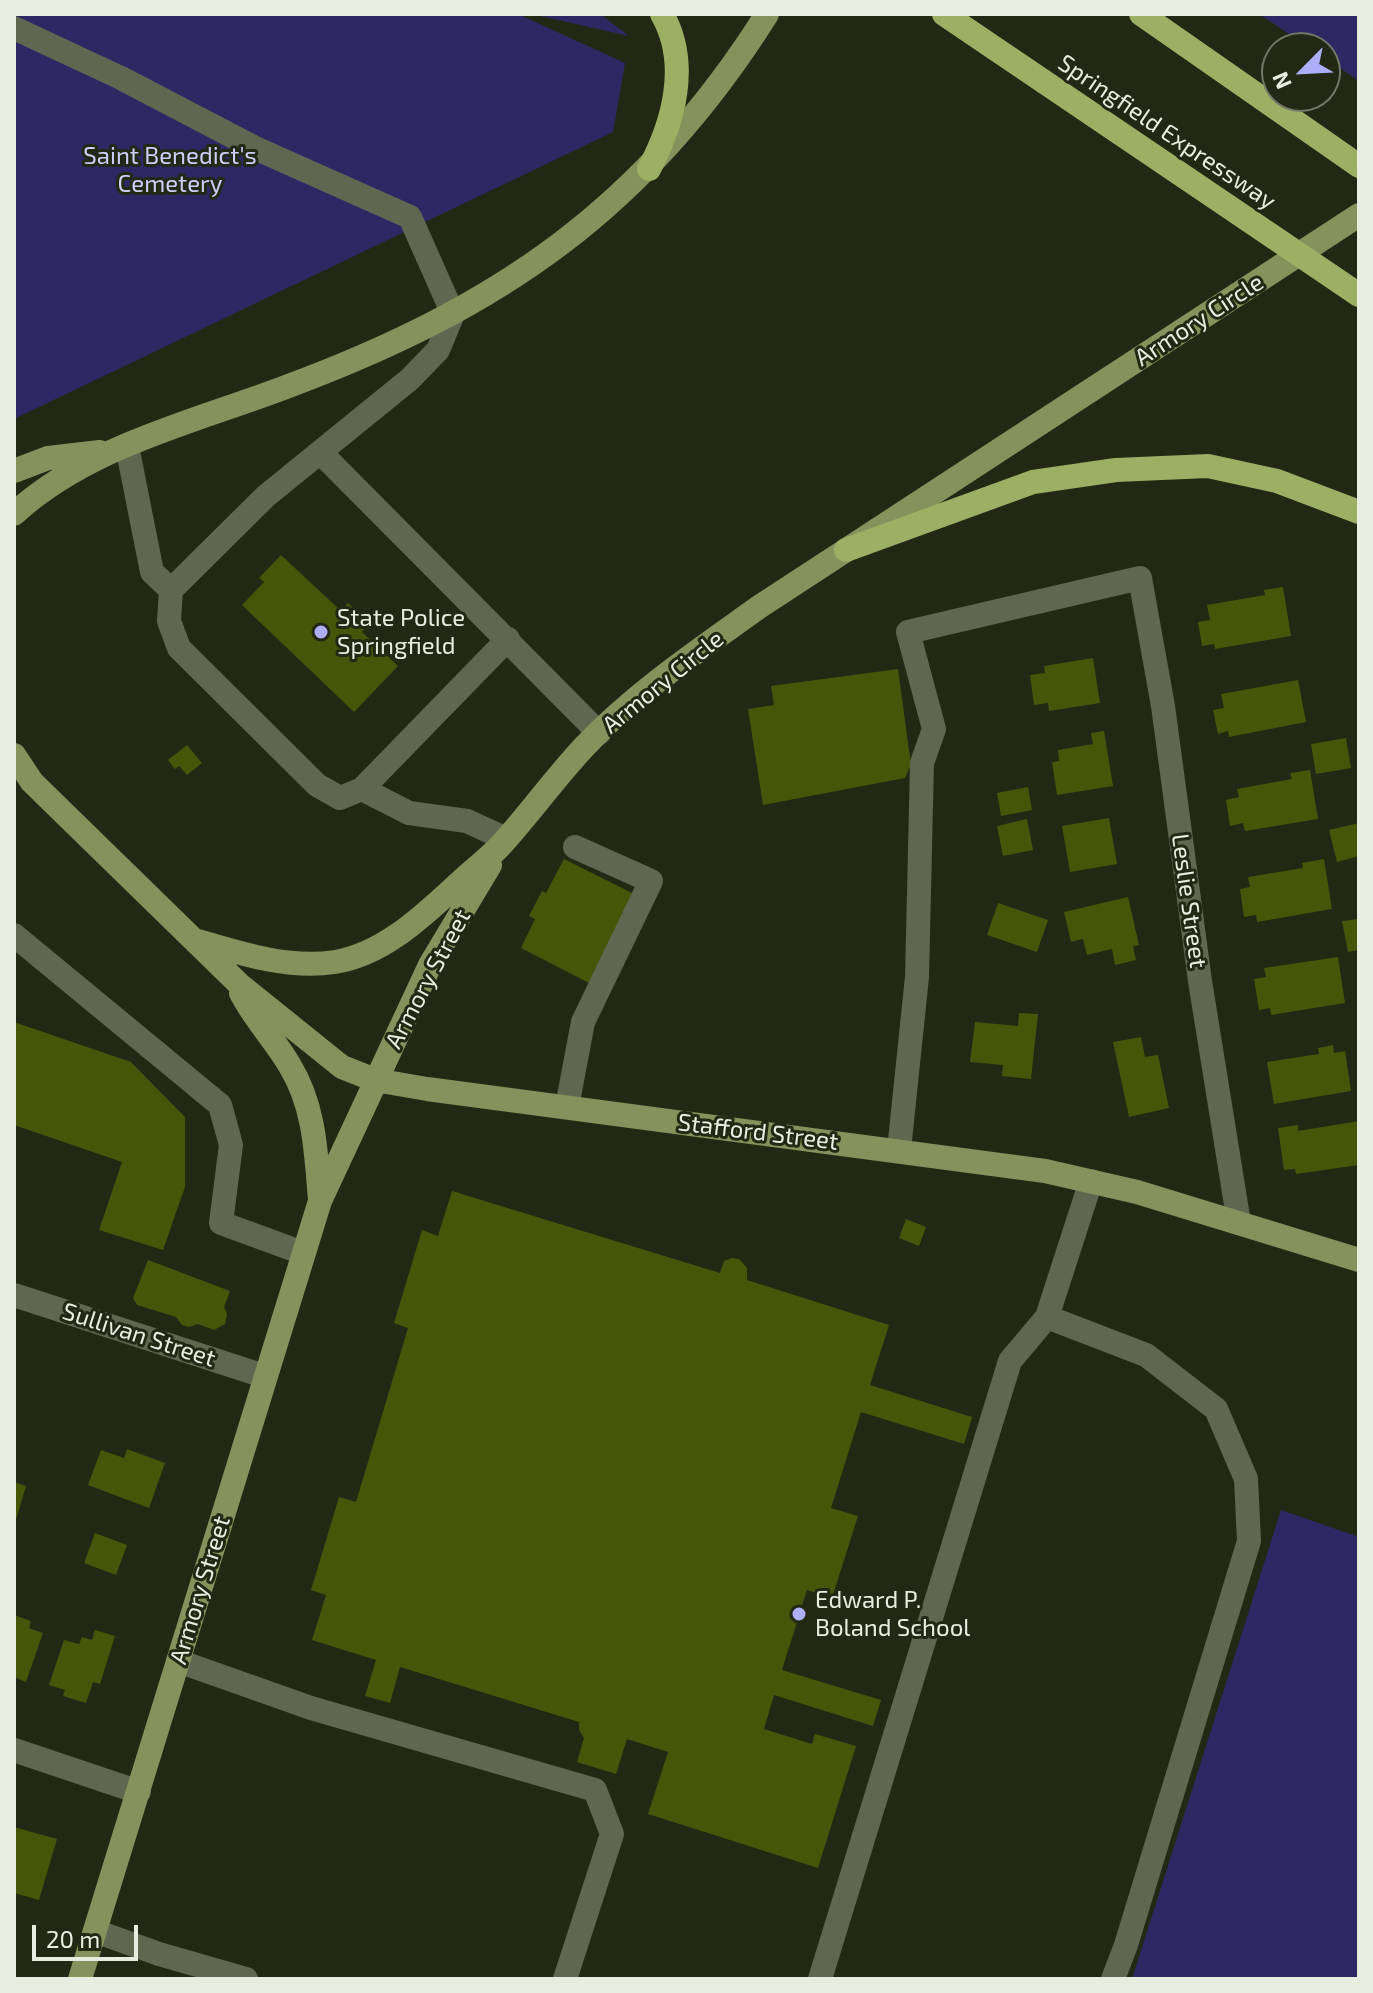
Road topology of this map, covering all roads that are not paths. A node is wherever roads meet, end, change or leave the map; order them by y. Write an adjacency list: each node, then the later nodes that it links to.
1 (662, 14): 7 (highway)
2 (767, 14): 7 (main road)
3 (944, 14): 9 (highway, Springfield Expressway)
4 (1141, 14): 6 (highway)
5 (14, 28): 10 (street)
6 (1359, 166)
7 (649, 169): 10 (main road)
8 (1359, 215): 16 (main road, Armory Circle)
9 (1359, 295)
10 (453, 314): 11 (main road); 12 (street)
11 (120, 448): 13 (main road); 15 (main road); 17 (street)
12 (321, 453): 17 (street); 18 (street)
13 (14, 471)
14 (1359, 512): 16 (highway)
15 (14, 514)
16 (846, 550): 19 (main road, Armory Circle)
17 (171, 590): 22 (street)
18 (508, 639): 19 (street); 22 (street)
19 (599, 733): 23 (main road, Armory Circle)
20 (14, 755): 21 (main road, Armory Circle)
21 (23, 775): 26 (main road, Armory Circle)
22 (362, 789): 23 (street)
23 (504, 842): 26 (main road, Armory Circle); 28 (main road, Armory Street)
24 (575, 847): 29 (street)
25 (14, 935): 34 (street)
26 (196, 940): 27 (main road, Stafford Street)
27 (232, 977): 28 (main road, Stafford Street); 32 (main road, Armory Street)
28 (375, 1080): 29 (main road, Stafford Street); 32 (main road, Armory Street)
29 (567, 1107): 30 (main road, Stafford Street)
30 (899, 1150): 31 (main road, Stafford Street); 33 (street, Leslie Street)
31 (1091, 1181): 33 (main road, Stafford Street); 37 (street)
32 (320, 1201): 34 (main road, Armory Street)
33 (1239, 1223): 35 (main road, Stafford Street)
34 (303, 1253): 38 (main road, Armory Street)
35 (1359, 1260)
36 (14, 1295): 38 (street, Sullivan Street)
37 (1047, 1317): 46 (street); 47 (street)
38 (264, 1376): 39 (main road, Armory Street)
39 (178, 1661): 41 (main road, Armory Street); 45 (street)
40 (14, 1750): 41 (street)
41 (139, 1792): 42 (main road, Armory Street)
42 (95, 1931): 43 (main road, Armory Street); 44 (street)
43 (80, 1979)
44 (246, 1979)
45 (565, 1979)
46 (820, 1979)
47 (1113, 1979)

